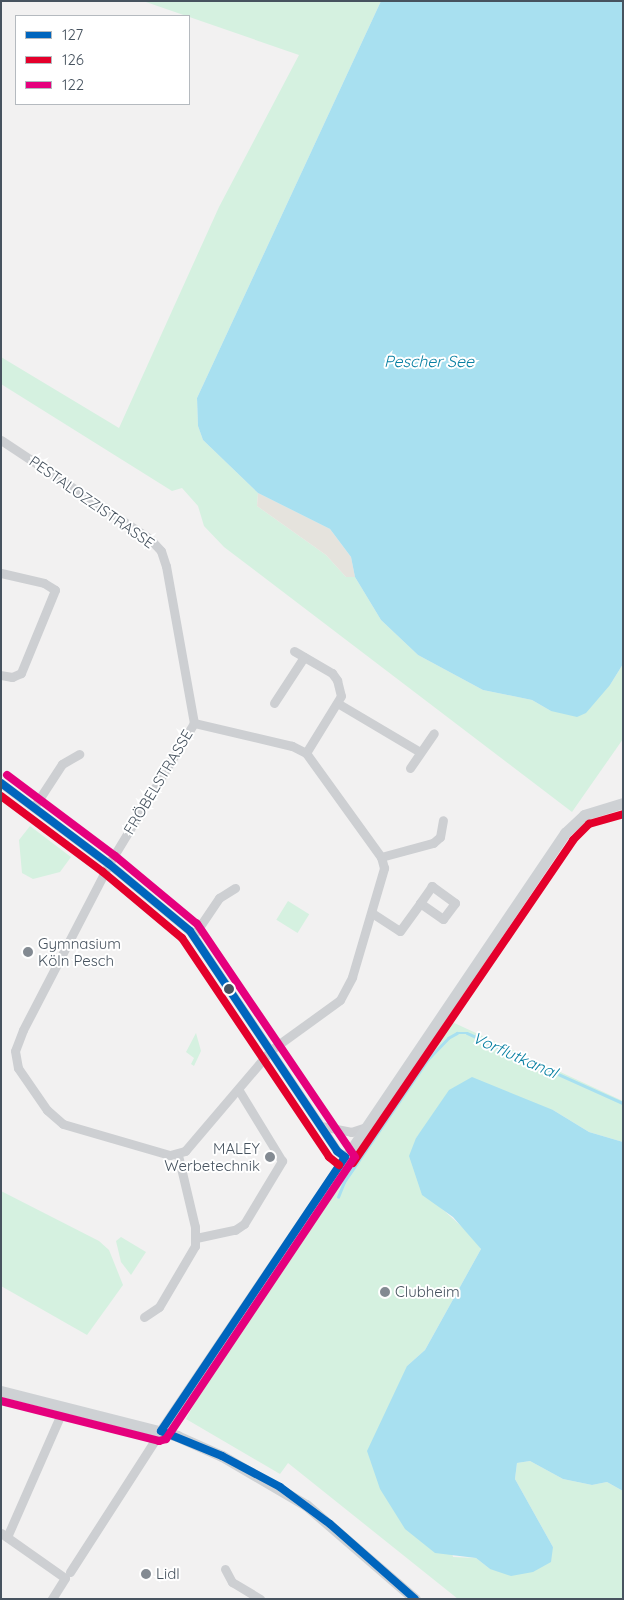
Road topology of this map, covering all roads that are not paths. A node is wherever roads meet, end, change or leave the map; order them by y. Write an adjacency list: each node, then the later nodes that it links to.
1 (1, 440): 8 (street, PESTALOZZISTRASSE)
2 (1, 573): 5 (street)
3 (294, 651): 4 (street)
4 (304, 657): 6 (street); 7 (street)
5 (1, 675)
6 (274, 703)
7 (339, 704): 10 (street); 11 (street)
8 (194, 724): 11 (street, FRÖBELSTRASSE); 19 (street, FRÖBELSTRASSE)
9 (434, 733): 10 (street)
10 (420, 752): 13 (street)
11 (306, 753): 18 (street)
12 (78, 754): 16 (street)
13 (410, 768)
14 (1, 783): 16 (street)
15 (623, 803): 27 (street)
16 (34, 808): 19 (street)
17 (443, 820): 18 (street)
18 (381, 857): 22 (street)
19 (109, 864): 23 (street); 28 (street, FRÖBELSTRASSE)
20 (235, 888): 23 (street)
21 (420, 903): 22 (street)
22 (372, 913): 24 (street)
23 (194, 935): 24 (street)
24 (271, 1050): 25 (street); 26 (street)
25 (238, 1089): 28 (street); 30 (street)
26 (320, 1126): 27 (street); 29 (street)
27 (366, 1127): 29 (street)
28 (178, 1155): 30 (street)
29 (345, 1158): 34 (street)
30 (196, 1238): 31 (street)
31 (144, 1317)
32 (1, 1391): 33 (street)
33 (64, 1407): 34 (street); 35 (street)
34 (161, 1432): 37 (street); 40 (street)
35 (4, 1535): 37 (street)
36 (226, 1570): 39 (street)
37 (68, 1575): 38 (street)
38 (52, 1599)
39 (260, 1599)
40 (415, 1599)

